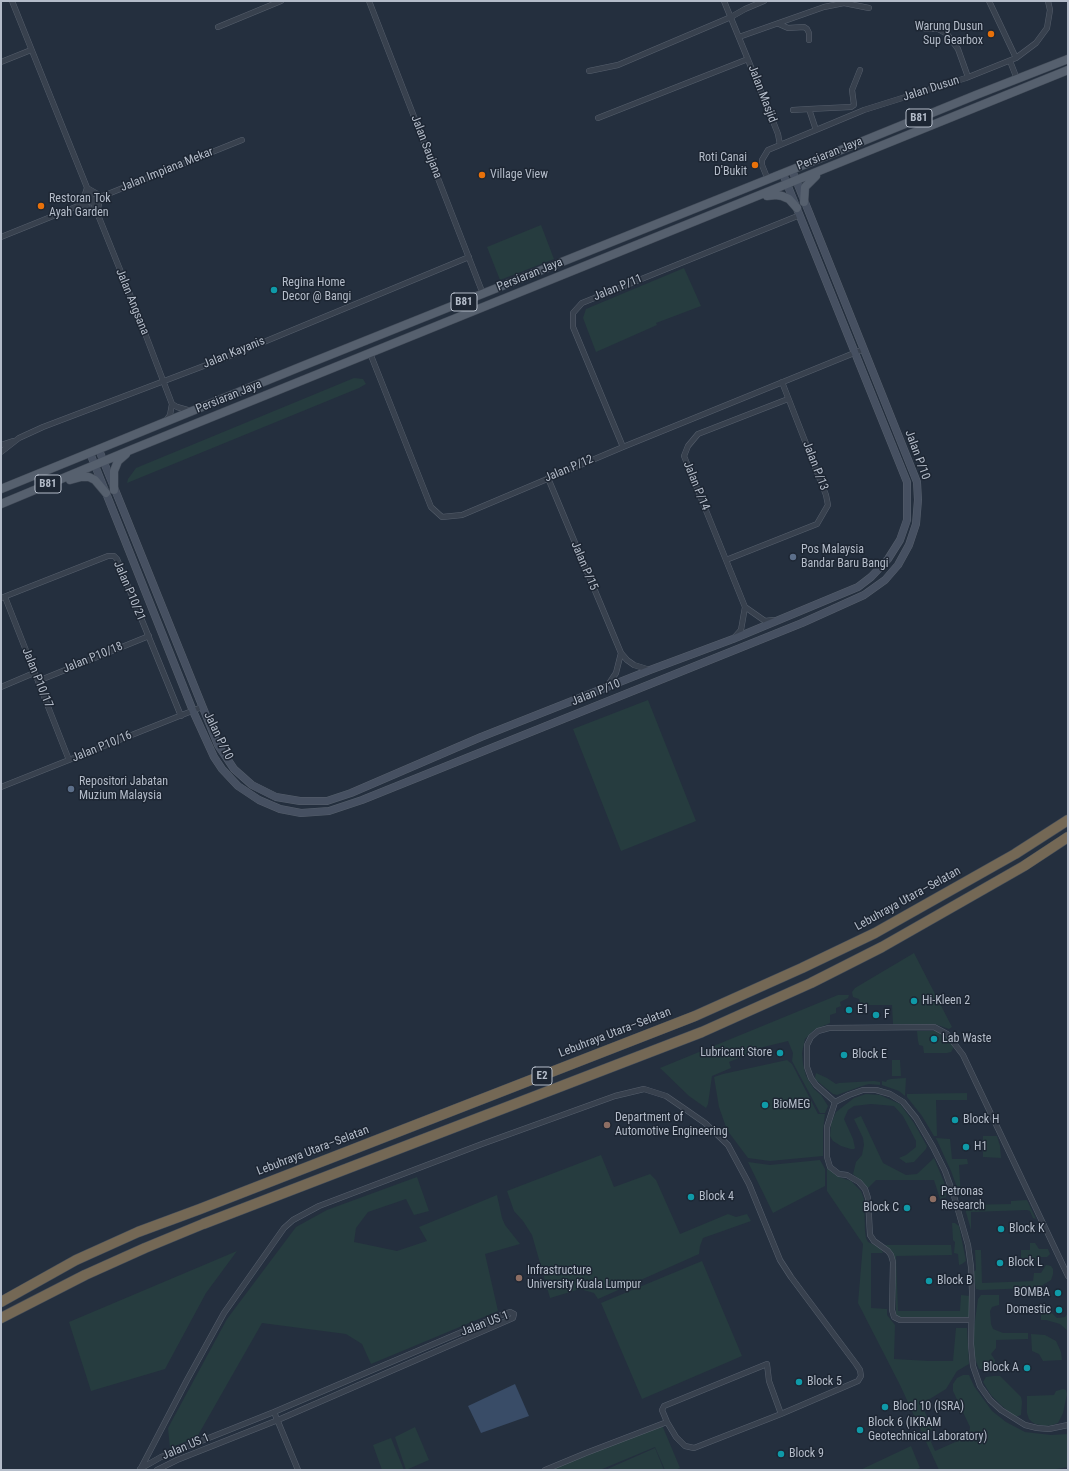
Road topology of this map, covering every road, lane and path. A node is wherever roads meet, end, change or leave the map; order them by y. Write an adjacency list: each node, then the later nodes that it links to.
1 (12, 1): 15 (street, Jalan Angsana)
2 (281, 1): 11 (street)
3 (369, 1): 47 (street, Jalan Saujana)
4 (724, 1): 9 (street, Jalan Masjid)
5 (764, 1): 9 (street)
6 (989, 1): 16 (street)
7 (1048, 1): 16 (street, Jalan Dusun)
8 (868, 8): 10 (street)
9 (731, 17): 13 (street, Jalan Masjid); 23 (street)
10 (779, 24): 13 (street); 14 (street)
11 (218, 27)
12 (926, 29): 24 (street)
13 (739, 37): 17 (street, Jalan Masjid)
14 (809, 40)
15 (31, 50): 20 (street); 38 (street, Jalan Angsana)
16 (1016, 58): 19 (street, Jalan Dusun)
17 (748, 59): 28 (street); 31 (street, Jalan Masjid)
18 (1068, 59): 25 (main road, Persiaran Jaya / B81)
19 (1010, 61): 24 (street, Jalan Dusun); 25 (street)
20 (1, 62)
21 (860, 70): 26 (street)
22 (1068, 70): 33 (main road, Persiaran Jaya / B81)
23 (589, 71)
24 (968, 77): 29 (street, Jalan Dusun)
25 (1017, 79): 32 (main road, Persiaran Jaya / B81)
26 (808, 109): 27 (street); 29 (street)
27 (792, 110)
28 (598, 118)
29 (816, 130): 31 (street, Jalan Dusun)
30 (242, 140): 39 (street, Jalan Impiana Mekar)
31 (780, 145): 35 (street)
32 (792, 170): 34 (main road, Persiaran Jaya / B81); 36 (street, Jalan P/10)
33 (823, 170): 36 (main road, Persiaran Jaya / B81); 42 (main road)
34 (783, 174): 35 (main road, Persiaran Jaya / B81); 37 (street, Jalan P/10)
35 (768, 180): 48 (main road, Persiaran Jaya / B81)
36 (796, 181): 37 (main road, Persiaran Jaya / B81); 42 (street, Jalan P/10)
37 (787, 185): 40 (main road, Persiaran Jaya / B81); 44 (street, Jalan P/10)
38 (87, 188): 39 (street); 41 (street, Jalan Angsana); 43 (street)
39 (101, 196): 41 (street, Jalan Impiana Mekar); 45 (street)
40 (756, 197): 44 (main road); 50 (main road, Persiaran Jaya / B81)
41 (92, 200): 43 (street); 45 (street, Jalan Angsana)
42 (804, 202): 49 (street, Jalan P/10)
43 (82, 204): 45 (street); 46 (street)
44 (798, 212): 51 (street, Jalan P/10); 60 (street, Jalan P/11)
45 (97, 213): 52 (street, Jalan Angsana)
46 (1, 237)
47 (469, 257): 48 (street, Jalan Saujana); 52 (street, Jalan Kayanis)
48 (483, 294): 56 (main road, Persiaran Jaya / B81)
49 (864, 349): 51 (street, Jalan P/12); 85 (street, Jalan P/10)
50 (370, 353): 61 (main road, Persiaran Jaya / B81); 67 (street, Jalan P/12)
51 (855, 353): 53 (street, Jalan P/12); 75 (street, Jalan P/10)
52 (163, 381): 55 (street, Jalan Angsana); 58 (street, Jalan Kayanis)
53 (782, 382): 54 (street, Jalan P/13); 60 (street, Jalan P/12)
54 (788, 399): 72 (street, Jalan P/13); 72 (street, Jalan P/14)
55 (172, 404): 56 (street); 57 (street)
56 (194, 411): 57 (main road, Persiaran Jaya / B81)
57 (163, 424): 62 (main road, Persiaran Jaya / B81)
58 (19, 438): 59 (street); 63 (street, Jalan Kayanis)
59 (1, 445)
60 (622, 447): 67 (street, Jalan P/12)
61 (133, 449): 65 (main road, Persiaran Jaya / B81); 69 (main road)
62 (98, 450): 64 (main road, Persiaran Jaya / B81); 65 (street, Jalan P/10)
63 (1, 452)
64 (90, 453): 66 (street, Jalan P/10); 68 (main road, Persiaran Jaya / B81)
65 (103, 461): 66 (main road, Persiaran Jaya / B81); 69 (street, Jalan P/10)
66 (95, 465): 69 (street, Jalan P/10); 70 (main road, Persiaran Jaya / B81)
67 (548, 478): 78 (street, Jalan P/15)
68 (1, 489)
69 (110, 492): 70 (main road); 84 (street, Jalan P/10); 85 (street, Jalan P/10)
70 (18, 497): 71 (main road, Persiaran Jaya / B81)
71 (1, 504)
72 (726, 560): 74 (street, Jalan P/14)
73 (3, 597): 76 (street, Jalan P10/21); 80 (street, Jalan P10/17)
74 (744, 607): 75 (street); 77 (street)
75 (778, 620): 77 (street, Jalan P/10)
76 (149, 636): 81 (street, Jalan P10/18); 86 (street, Jalan P10/21)
77 (733, 639): 79 (street, Jalan P/10)
78 (621, 653): 79 (street, Jalan P/15); 83 (street)
79 (650, 670): 83 (street, Jalan P/10)
80 (34, 673): 81 (street, Jalan P10/17); 82 (street)
81 (38, 681): 87 (street, Jalan P10/17)
82 (1, 687)
83 (604, 689): 84 (street, Jalan P/10)
84 (202, 707): 85 (street, Jalan P10/16)
85 (193, 711): 86 (street, Jalan P10/16)
86 (180, 716): 87 (street, Jalan P10/16)
87 (69, 760): 88 (street, Jalan P10/16)
88 (1, 787)
89 (1068, 820): 93 (highway, Lebuhraya Utara–Selatan / E2)
90 (1068, 837): 94 (highway, E2)
91 (835, 1102): 92 (street); 95 (street); 95 (street)
92 (1068, 1276)
93 (1, 1302)
94 (1, 1318)
95 (971, 1320): 100 (street)
96 (274, 1412): 98 (street); 98 (street, Jalan US 1); 101 (street, Jalan US 1)
97 (781, 1414): 99 (street); 99 (street); 101 (street)
98 (278, 1420): 102 (street, Jalan US 1); 103 (street)
99 (667, 1422): 104 (street)
100 (1068, 1425)
101 (140, 1470)
102 (157, 1470)
103 (298, 1470)
104 (545, 1470)

